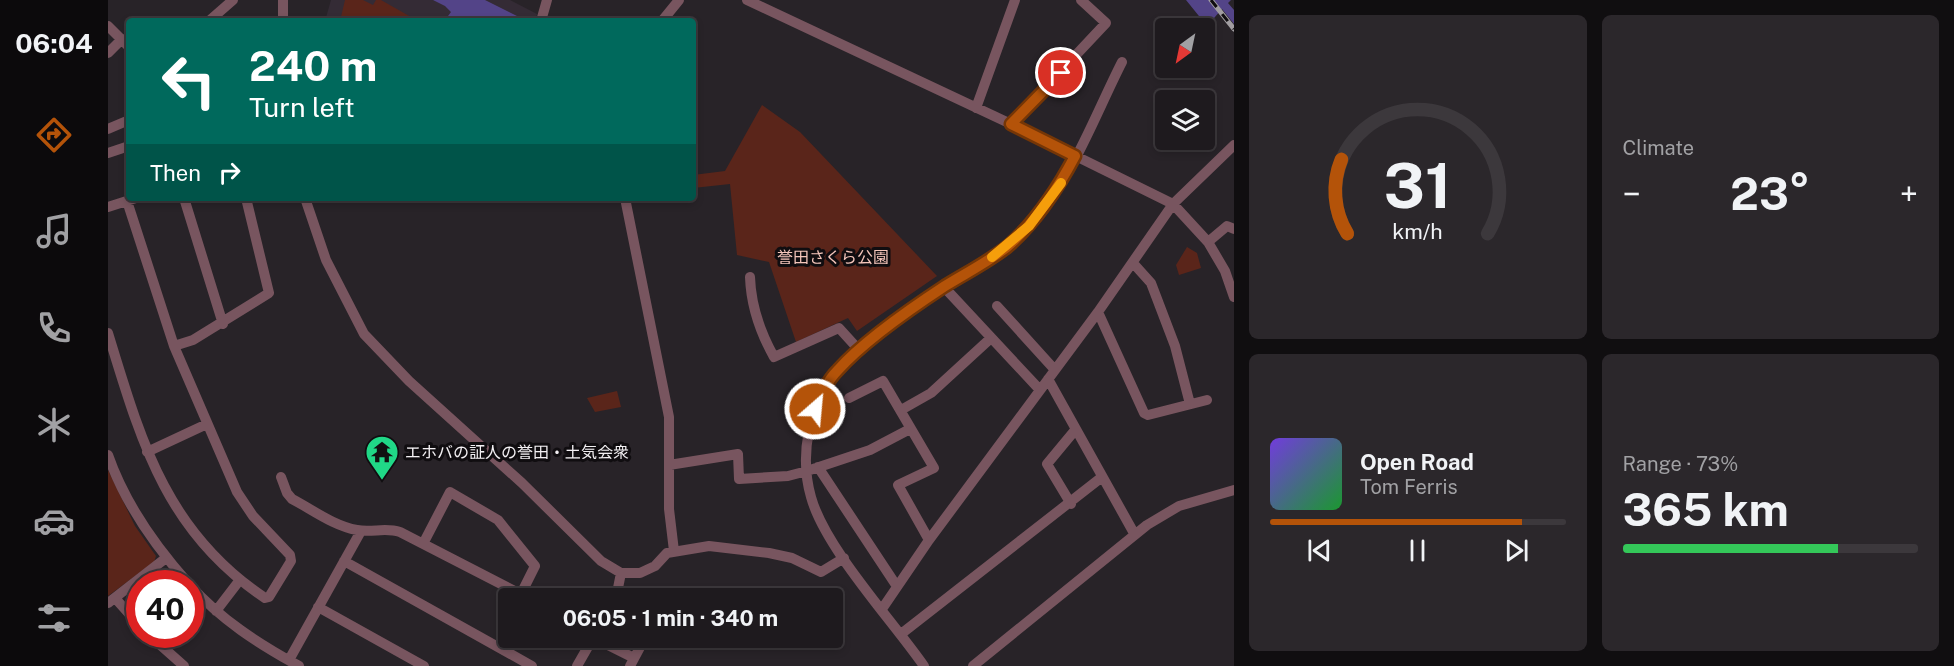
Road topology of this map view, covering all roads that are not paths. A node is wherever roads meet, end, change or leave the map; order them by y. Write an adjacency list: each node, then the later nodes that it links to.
1 (233, 0): 8 (street)
2 (283, 0): 9 (street)
3 (547, 0): 10 (street)
4 (679, 0): 11 (street)
5 (747, 0): 16 (street)
6 (1015, 0): 16 (street)
7 (1081, 0): 18 (street)
8 (212, 18)
9 (283, 18)
10 (542, 18)
11 (664, 18)
12 (108, 26): 13 (street)
13 (126, 43): 14 (street)
14 (108, 52)
15 (1122, 62): 23 (street)
16 (976, 108): 18 (street)
17 (126, 121): 19 (street)
18 (1011, 124): 23 (street)
19 (108, 129)
20 (1234, 145): 30 (street)
21 (126, 147): 22 (street)
22 (108, 153)
23 (1075, 156): 30 (street); 36 (street)
24 (129, 201): 31 (street)
25 (132, 201): 43 (street)
26 (185, 201): 40 (street)
27 (247, 201): 40 (street)
28 (306, 201): 73 (street)
29 (626, 201): 57 (street)
30 (1173, 204): 33 (street); 34 (street)
31 (108, 207)
32 (1232, 225): 33 (street)
33 (1208, 242): 37 (street)
34 (1133, 262): 39 (street); 50 (street)
35 (750, 277): 44 (street)
36 (944, 287): 42 (street); 44 (street)
37 (1234, 297)
38 (997, 306): 46 (street)
39 (1098, 312): 46 (street); 50 (street)
40 (223, 324): 43 (street)
41 (108, 333): 45 (street)
42 (991, 338): 47 (street); 51 (street)
43 (174, 346): 52 (street)
44 (859, 350): 59 (street)
45 (113, 369): 55 (street)
46 (1051, 374): 47 (street); 54 (street)
47 (1040, 390): 66 (street)
48 (849, 398): 51 (street)
49 (1207, 400): 50 (street)
50 (1191, 404)
51 (901, 410): 53 (street)
52 (207, 424): 55 (street); 74 (street)
53 (910, 429): 58 (street); 66 (street)
54 (1076, 429): 61 (street); 63 (street)
55 (147, 452): 74 (street)
56 (108, 457): 69 (street)
57 (669, 465): 59 (street); 68 (street)
58 (818, 467): 59 (street); 75 (street)
59 (807, 471): 70 (street)
60 (281, 477): 64 (street)
61 (1102, 477): 63 (street); 65 (street)
62 (1234, 490): 65 (street)
63 (1071, 504): 85 (street)
64 (361, 531): 67 (street); 71 (street)
65 (1135, 535): 98 (street)
66 (929, 540): 75 (street)
67 (424, 542): 76 (street); 77 (street)
68 (675, 551): 70 (street); 73 (street)
69 (166, 558): 72 (street); 80 (street)
70 (844, 558): 82 (street)
71 (344, 561): 81 (street); 95 (street)
72 (177, 570)
73 (621, 573): 78 (street)
74 (239, 581): 83 (street)
75 (896, 585): 82 (street)
76 (510, 588)
77 (528, 588)
78 (618, 588)
79 (204, 598): 83 (street)
80 (112, 600): 84 (street)
81 (318, 607): 90 (street); 94 (street)
82 (882, 609): 85 (street)
83 (216, 610): 90 (street)
84 (126, 613)
85 (901, 634): 97 (street)
86 (163, 648): 92 (street)
87 (587, 648): 96 (street)
88 (609, 648): 91 (street)
89 (640, 648): 91 (street)
90 (289, 660): 93 (street)
91 (632, 662)
92 (183, 666)
93 (299, 666)
94 (424, 666)
95 (532, 666)
96 (577, 666)
97 (924, 666)
98 (973, 666)

